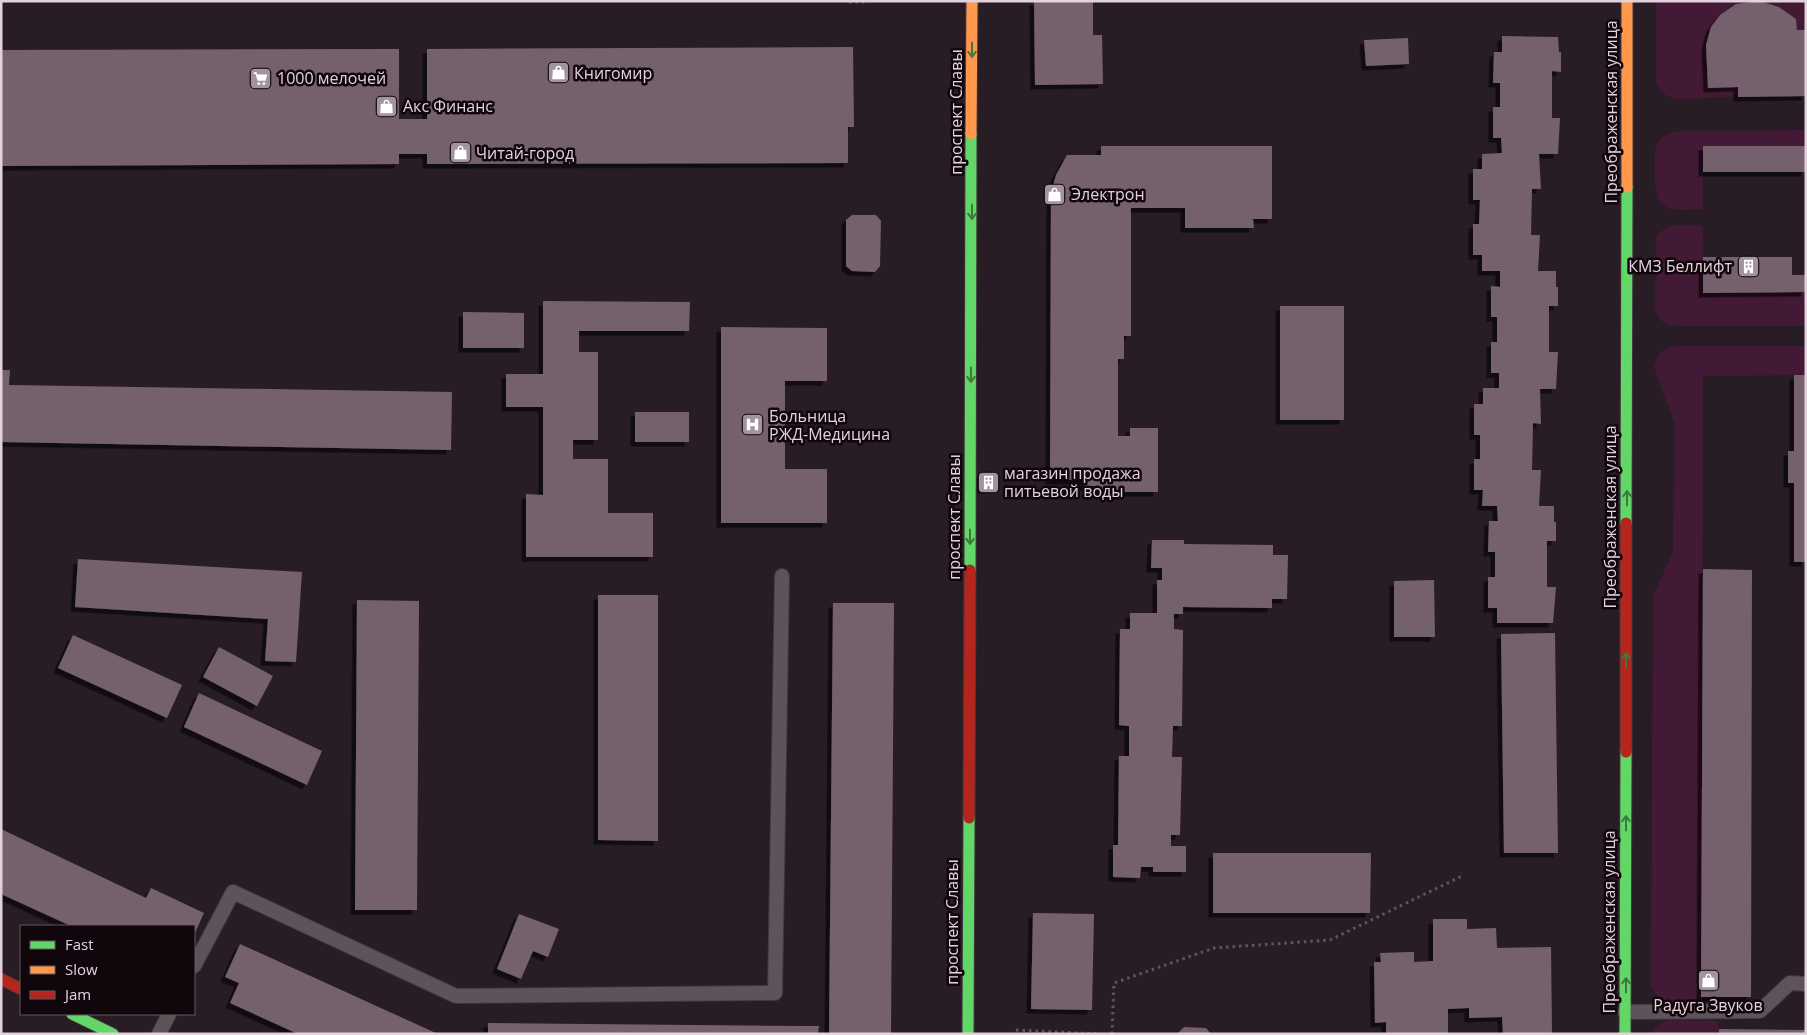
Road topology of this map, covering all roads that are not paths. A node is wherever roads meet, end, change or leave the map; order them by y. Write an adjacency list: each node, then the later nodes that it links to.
1 (972, 1): 13 (main road, проспект Славы, one-way to 13)
2 (1627, 1): 8 (main road, Преображенская улица, one-way to 2)
3 (782, 576): 4 (lane)
4 (195, 964)
5 (1, 979): 7 (main road)
6 (1806, 984): 8 (lane)
7 (20, 988)
8 (1626, 1012): 14 (main road, Преображенская улица)
9 (74, 1015): 11 (main road)
10 (168, 1015): 12 (lane)
11 (113, 1034)
12 (158, 1034)
13 (968, 1034)
14 (1625, 1034)

